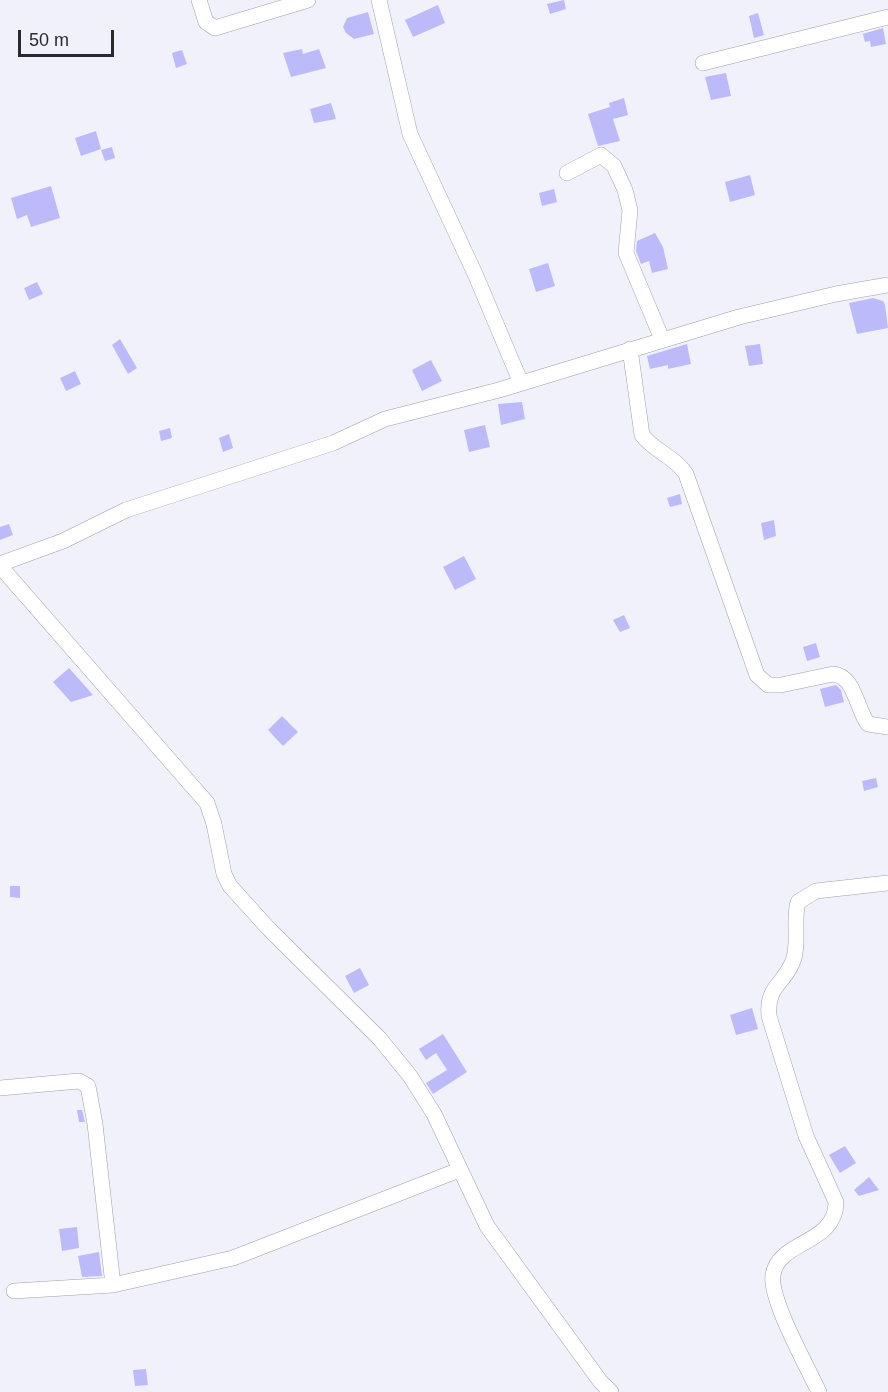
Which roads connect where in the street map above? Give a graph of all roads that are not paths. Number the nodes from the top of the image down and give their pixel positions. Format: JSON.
{"nodes":[{"id":1,"x":199,"y":0,"type":"edge"},
{"id":2,"x":308,"y":0,"type":"edge"},
{"id":3,"x":379,"y":0,"type":"edge"},
{"id":4,"x":888,"y":17,"type":"edge"},
{"id":5,"x":703,"y":63,"type":"dead end"},
{"id":6,"x":567,"y":173,"type":"dead end"},
{"id":7,"x":888,"y":286,"type":"edge"},
{"id":8,"x":662,"y":339,"type":"junction"},
{"id":9,"x":630,"y":349,"type":"junction"},
{"id":10,"x":521,"y":383,"type":"junction"},
{"id":11,"x":0,"y":565,"type":"edge"},
{"id":12,"x":888,"y":727,"type":"edge"},
{"id":13,"x":888,"y":883,"type":"edge"},
{"id":14,"x":0,"y":1088,"type":"edge"},
{"id":15,"x":459,"y":1170,"type":"junction"},
{"id":16,"x":112,"y":1285,"type":"junction"},
{"id":17,"x":14,"y":1291,"type":"dead end"},
{"id":18,"x":611,"y":1392,"type":"edge"},
{"id":19,"x":819,"y":1392,"type":"edge"}],
"edges":[{"from":1,"to":2,"type":"street"},
{"from":3,"to":10,"type":"street"},
{"from":4,"to":5,"type":"street"},
{"from":6,"to":8,"type":"street"},
{"from":7,"to":8,"type":"street"},
{"from":8,"to":9,"type":"street"},
{"from":9,"to":10,"type":"street"},
{"from":9,"to":12,"type":"street"},
{"from":10,"to":11,"type":"street"},
{"from":11,"to":15,"type":"street"},
{"from":13,"to":19,"type":"street"},
{"from":14,"to":16,"type":"street"},
{"from":15,"to":16,"type":"street"},
{"from":15,"to":18,"type":"street"},
{"from":16,"to":17,"type":"street"}]}
